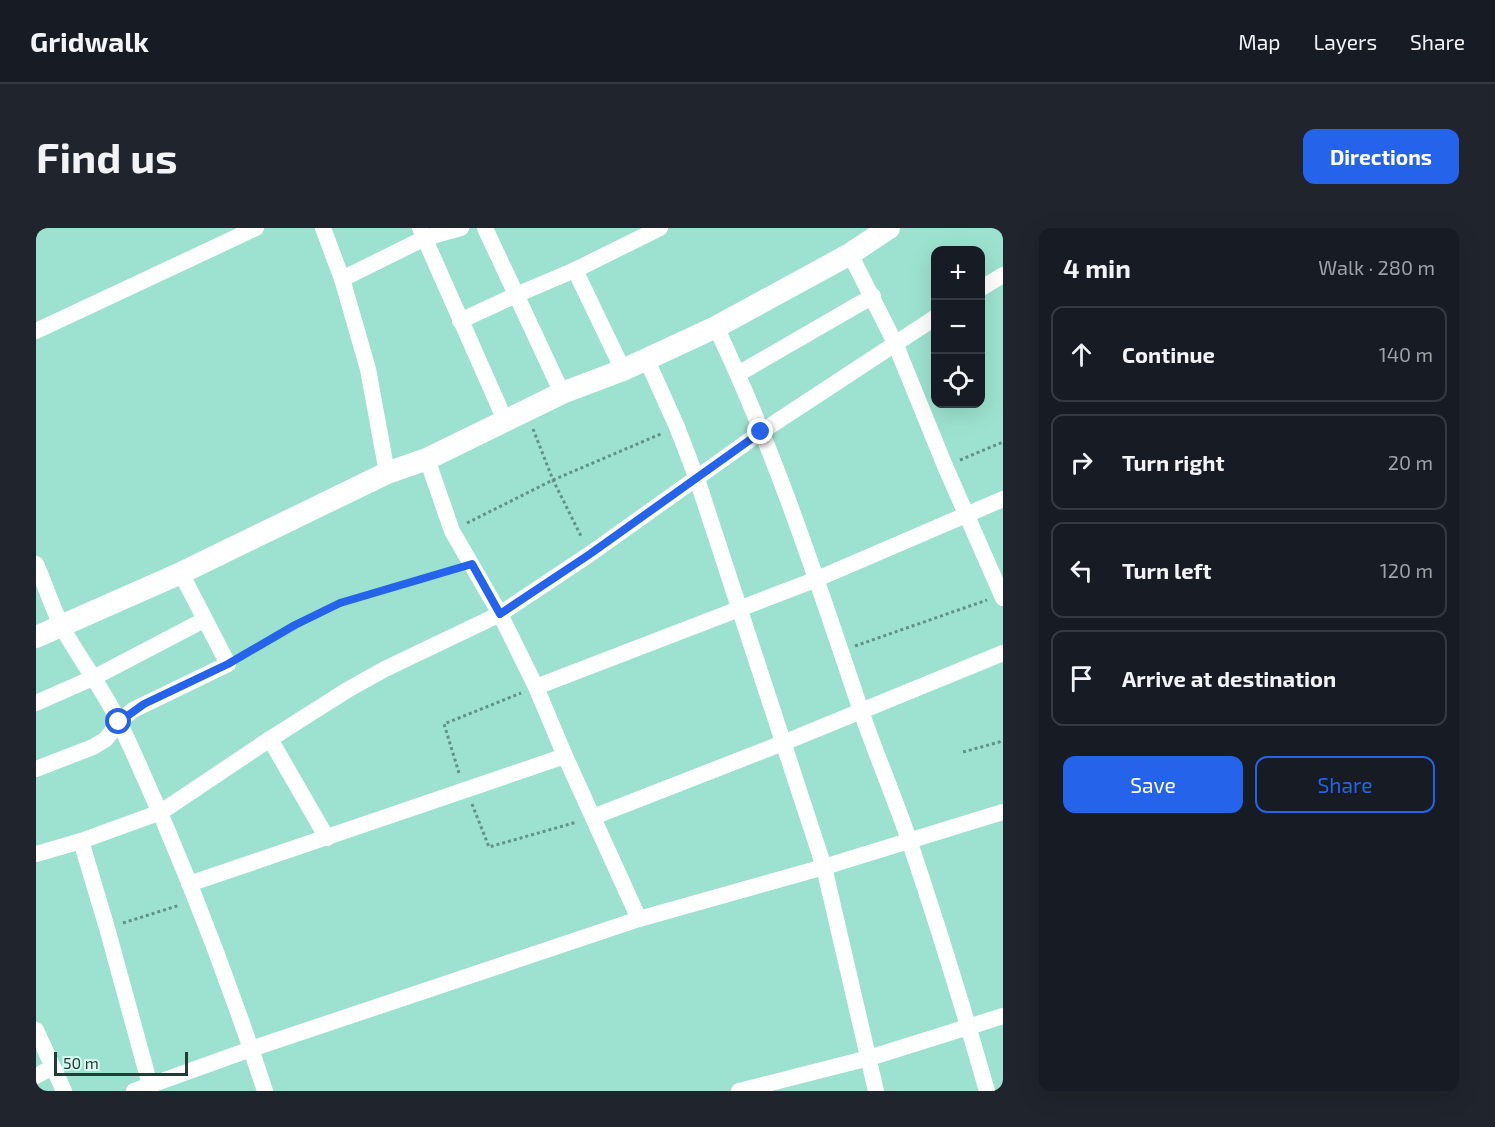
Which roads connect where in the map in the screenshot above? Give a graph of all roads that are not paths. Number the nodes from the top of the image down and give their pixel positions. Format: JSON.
{"nodes":[{"id":1,"x":256,"y":228,"type":"edge"},
{"id":2,"x":323,"y":228,"type":"edge"},
{"id":3,"x":461,"y":228,"type":"edge"},
{"id":4,"x":485,"y":228,"type":"edge"},
{"id":5,"x":660,"y":228,"type":"edge"},
{"id":6,"x":889,"y":228,"type":"edge"},
{"id":7,"x":423,"y":233,"type":"edge"},
{"id":8,"x":636,"y":233,"type":"edge"},
{"id":9,"x":850,"y":254,"type":"junction"},
{"id":10,"x":575,"y":270,"type":"junction"},
{"id":11,"x":1003,"y":275,"type":"edge"},
{"id":12,"x":342,"y":279,"type":"junction"},
{"id":13,"x":985,"y":286,"type":"edge"},
{"id":14,"x":516,"y":295,"type":"junction"},
{"id":15,"x":873,"y":296,"type":"junction"},
{"id":16,"x":931,"y":320,"type":"edge"},
{"id":17,"x":460,"y":321,"type":"junction"},
{"id":18,"x":716,"y":327,"type":"junction"},
{"id":19,"x":36,"y":331,"type":"edge"},
{"id":20,"x":895,"y":343,"type":"junction"},
{"id":21,"x":646,"y":358,"type":"junction"},
{"id":22,"x":623,"y":370,"type":"junction"},
{"id":23,"x":738,"y":374,"type":"junction"},
{"id":24,"x":562,"y":393,"type":"junction"},
{"id":25,"x":505,"y":420,"type":"junction"},
{"id":26,"x":761,"y":432,"type":"junction"},
{"id":27,"x":427,"y":459,"type":"junction"},
{"id":28,"x":387,"y":473,"type":"junction"},
{"id":29,"x":697,"y":479,"type":"junction"},
{"id":30,"x":1003,"y":499,"type":"edge"},
{"id":31,"x":967,"y":514,"type":"junction"},
{"id":32,"x":36,"y":564,"type":"edge"},
{"id":33,"x":181,"y":573,"type":"junction"},
{"id":34,"x":817,"y":579,"type":"junction"},
{"id":35,"x":1002,"y":597,"type":"edge"},
{"id":36,"x":739,"y":609,"type":"junction"},
{"id":37,"x":500,"y":614,"type":"junction"},
{"id":38,"x":204,"y":620,"type":"junction"},
{"id":39,"x":62,"y":626,"type":"junction"},
{"id":40,"x":36,"y":637,"type":"edge"},
{"id":41,"x":1003,"y":653,"type":"edge"},
{"id":42,"x":95,"y":677,"type":"junction"},
{"id":43,"x":536,"y":687,"type":"junction"},
{"id":44,"x":36,"y":703,"type":"edge"},
{"id":45,"x":861,"y":710,"type":"junction"},
{"id":46,"x":119,"y":722,"type":"junction"},
{"id":47,"x":270,"y":739,"type":"junction"},
{"id":48,"x":783,"y":743,"type":"junction"},
{"id":49,"x":565,"y":756,"type":"junction"},
{"id":50,"x":36,"y":769,"type":"edge"},
{"id":51,"x":161,"y":812,"type":"junction"},
{"id":52,"x":1003,"y":812,"type":"edge"},
{"id":53,"x":593,"y":817,"type":"junction"},
{"id":54,"x":327,"y":838,"type":"junction"},
{"id":55,"x":909,"y":839,"type":"junction"},
{"id":56,"x":81,"y":841,"type":"junction"},
{"id":57,"x":36,"y":854,"type":"edge"},
{"id":58,"x":824,"y":867,"type":"junction"},
{"id":59,"x":189,"y":884,"type":"junction"},
{"id":60,"x":639,"y":919,"type":"junction"},
{"id":61,"x":1003,"y":1016,"type":"edge"},
{"id":62,"x":969,"y":1026,"type":"junction"},
{"id":63,"x":36,"y":1030,"type":"edge"},
{"id":64,"x":251,"y":1049,"type":"junction"},
{"id":65,"x":869,"y":1058,"type":"junction"},
{"id":66,"x":53,"y":1067,"type":"junction"},
{"id":67,"x":36,"y":1076,"type":"edge"},
{"id":68,"x":142,"y":1088,"type":"edge"},
{"id":69,"x":64,"y":1091,"type":"edge"},
{"id":70,"x":265,"y":1091,"type":"edge"},
{"id":71,"x":739,"y":1091,"type":"edge"},
{"id":72,"x":876,"y":1091,"type":"edge"},
{"id":73,"x":987,"y":1091,"type":"edge"}],
"edges":[{"from":1,"to":19,"type":"street"},
{"from":2,"to":12,"type":"street"},
{"from":3,"to":7,"type":"street"},
{"from":4,"to":14,"type":"street"},
{"from":5,"to":8,"type":"street"},
{"from":6,"to":9,"type":"street"},
{"from":7,"to":12,"type":"street"},
{"from":7,"to":17,"type":"street"},
{"from":8,"to":10,"type":"street"},
{"from":9,"to":15,"type":"street"},
{"from":9,"to":18,"type":"street"},
{"from":10,"to":14,"type":"street"},
{"from":10,"to":22,"type":"street"},
{"from":11,"to":13,"type":"street"},
{"from":12,"to":28,"type":"street"},
{"from":14,"to":17,"type":"street"},
{"from":14,"to":24,"type":"street"},
{"from":15,"to":20,"type":"street"},
{"from":15,"to":23,"type":"street"},
{"from":16,"to":20,"type":"street"},
{"from":17,"to":25,"type":"street"},
{"from":18,"to":21,"type":"street"},
{"from":18,"to":23,"type":"street"},
{"from":20,"to":26,"type":"street"},
{"from":20,"to":31,"type":"street"},
{"from":21,"to":22,"type":"street"},
{"from":21,"to":29,"type":"street"},
{"from":22,"to":24,"type":"street"},
{"from":23,"to":26,"type":"street"},
{"from":24,"to":25,"type":"street"},
{"from":25,"to":27,"type":"street"},
{"from":26,"to":29,"type":"street"},
{"from":26,"to":34,"type":"street"},
{"from":27,"to":28,"type":"street"},
{"from":27,"to":37,"type":"street"},
{"from":28,"to":33,"type":"street"},
{"from":29,"to":36,"type":"street"},
{"from":29,"to":37,"type":"street"},
{"from":30,"to":31,"type":"street"},
{"from":31,"to":34,"type":"street"},
{"from":31,"to":35,"type":"street"},
{"from":32,"to":39,"type":"street"},
{"from":33,"to":38,"type":"street"},
{"from":33,"to":39,"type":"street"},
{"from":34,"to":36,"type":"street"},
{"from":34,"to":45,"type":"street"},
{"from":36,"to":43,"type":"street"},
{"from":36,"to":48,"type":"street"},
{"from":37,"to":43,"type":"street"},
{"from":37,"to":47,"type":"street"},
{"from":38,"to":42,"type":"street"},
{"from":38,"to":46,"type":"street"},
{"from":39,"to":40,"type":"street"},
{"from":39,"to":42,"type":"street"},
{"from":41,"to":45,"type":"street"},
{"from":42,"to":44,"type":"street"},
{"from":42,"to":46,"type":"street"},
{"from":43,"to":49,"type":"street"},
{"from":45,"to":48,"type":"street"},
{"from":45,"to":55,"type":"street"},
{"from":46,"to":50,"type":"street"},
{"from":46,"to":51,"type":"street"},
{"from":47,"to":51,"type":"street"},
{"from":47,"to":54,"type":"street"},
{"from":48,"to":53,"type":"street"},
{"from":48,"to":58,"type":"street"},
{"from":49,"to":53,"type":"street"},
{"from":49,"to":54,"type":"street"},
{"from":51,"to":56,"type":"street"},
{"from":51,"to":59,"type":"street"},
{"from":52,"to":55,"type":"street"},
{"from":53,"to":60,"type":"street"},
{"from":54,"to":59,"type":"street"},
{"from":55,"to":58,"type":"street"},
{"from":55,"to":62,"type":"street"},
{"from":56,"to":57,"type":"street"},
{"from":56,"to":68,"type":"street"},
{"from":58,"to":60,"type":"street"},
{"from":58,"to":65,"type":"street"},
{"from":59,"to":64,"type":"street"},
{"from":60,"to":64,"type":"street"},
{"from":61,"to":62,"type":"street"},
{"from":62,"to":65,"type":"street"},
{"from":62,"to":73,"type":"street"},
{"from":63,"to":66,"type":"street"},
{"from":64,"to":68,"type":"street"},
{"from":64,"to":70,"type":"street"},
{"from":65,"to":71,"type":"street"},
{"from":65,"to":72,"type":"street"},
{"from":66,"to":67,"type":"street"},
{"from":66,"to":69,"type":"street"}]}
